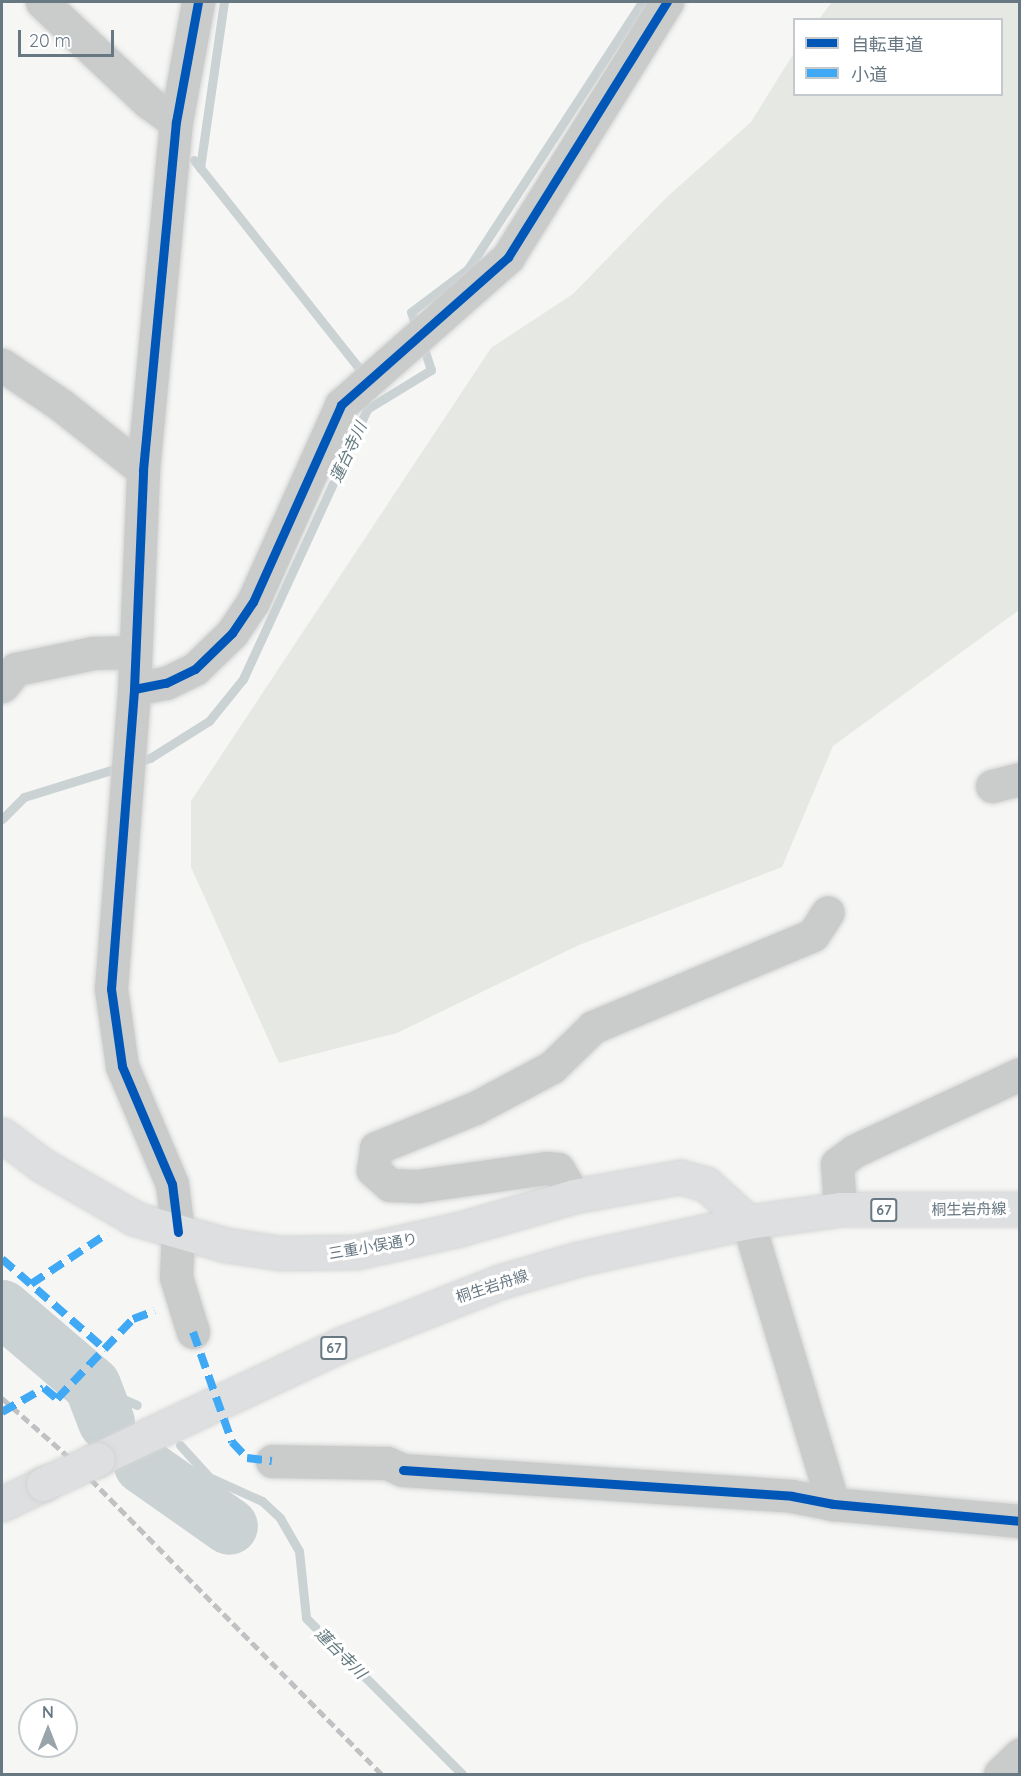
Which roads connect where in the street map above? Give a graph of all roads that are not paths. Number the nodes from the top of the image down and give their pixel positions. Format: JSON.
{"nodes":[{"id":1,"x":42,"y":2,"type":"edge"},
{"id":2,"x":198,"y":2,"type":"edge"},
{"id":3,"x":667,"y":2,"type":"edge"},
{"id":4,"x":176,"y":122,"type":"junction"},
{"id":5,"x":2,"y":365,"type":"edge"},
{"id":6,"x":143,"y":470,"type":"junction"},
{"id":7,"x":135,"y":652,"type":"junction"},
{"id":8,"x":2,"y":686,"type":"edge"},
{"id":9,"x":134,"y":689,"type":"junction"},
{"id":10,"x":828,"y":912,"type":"dead end"},
{"id":11,"x":1020,"y":1074,"type":"edge"},
{"id":12,"x":2,"y":1135,"type":"edge"},
{"id":13,"x":574,"y":1196,"type":"junction"},
{"id":14,"x":840,"y":1209,"type":"junction"},
{"id":15,"x":1020,"y":1209,"type":"edge"},
{"id":16,"x":748,"y":1222,"type":"junction"},
{"id":17,"x":178,"y":1232,"type":"junction"},
{"id":18,"x":193,"y":1332,"type":"dead end"},
{"id":19,"x":272,"y":1461,"type":"dead end"},
{"id":20,"x":2,"y":1504,"type":"edge"},
{"id":21,"x":833,"y":1504,"type":"junction"},
{"id":22,"x":1020,"y":1521,"type":"edge"},
{"id":23,"x":1020,"y":1755,"type":"edge"},
{"id":24,"x":1000,"y":1774,"type":"edge"}],
"edges":[{"from":1,"to":4,"type":"street"},
{"from":2,"to":4,"type":"street"},
{"from":3,"to":9,"type":"street"},
{"from":4,"to":6,"type":"street"},
{"from":5,"to":6,"type":"street"},
{"from":6,"to":7,"type":"street"},
{"from":7,"to":8,"type":"street"},
{"from":7,"to":9,"type":"street"},
{"from":9,"to":17,"type":"street"},
{"from":10,"to":13,"type":"street"},
{"from":11,"to":14,"type":"street"},
{"from":12,"to":17,"type":"main road","name":"三重小俣通り"},
{"from":13,"to":16,"type":"main road","name":"三重小俣通り"},
{"from":13,"to":17,"type":"main road","name":"三重小俣通り"},
{"from":14,"to":15,"type":"main road","name":"桐生岩舟線","number":"67"},
{"from":14,"to":16,"type":"main road","name":"桐生岩舟線","number":"67"},
{"from":16,"to":20,"type":"main road","name":"桐生岩舟線","number":"67","bridge":true},
{"from":16,"to":21,"type":"street"},
{"from":17,"to":18,"type":"street"},
{"from":19,"to":21,"type":"street"},
{"from":21,"to":22,"type":"street"},
{"from":23,"to":24,"type":"street"}]}
